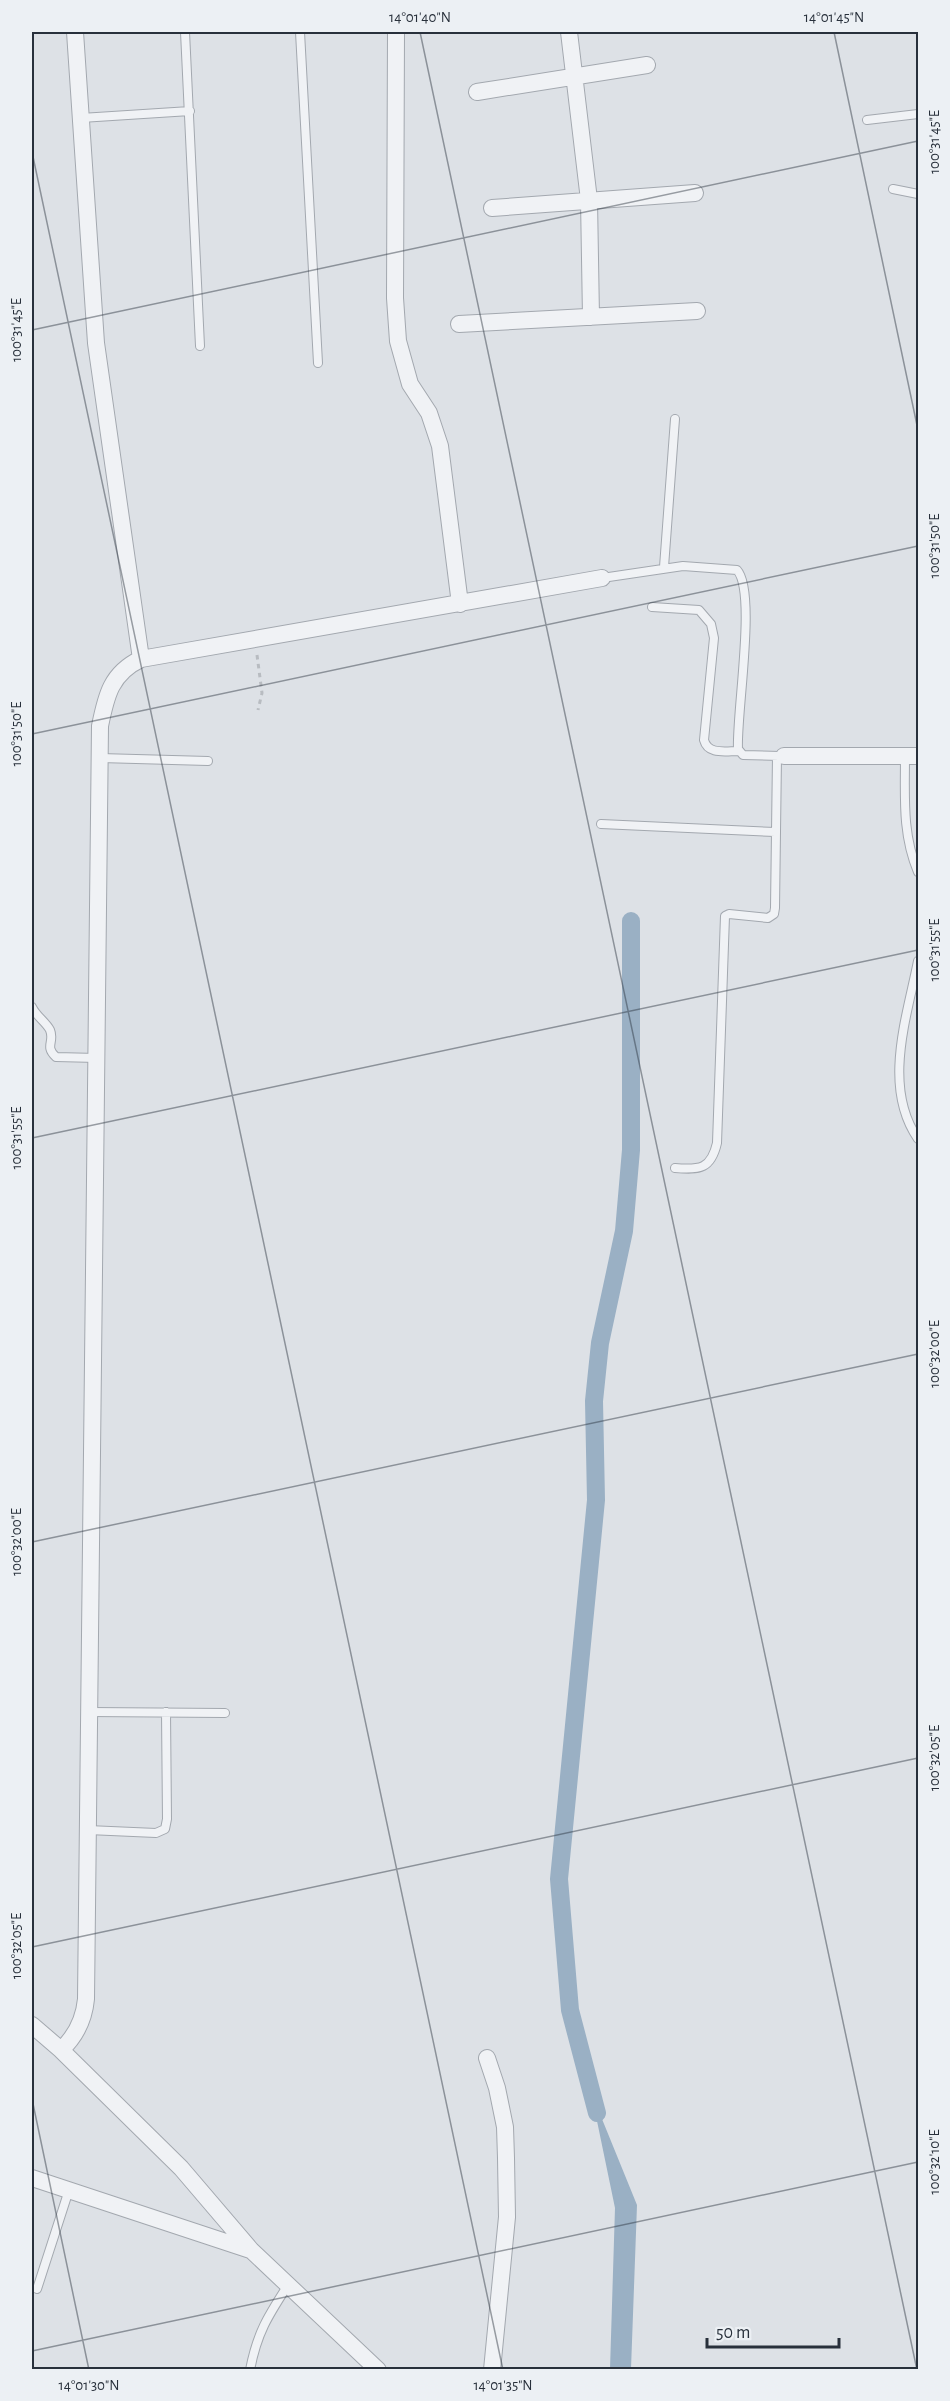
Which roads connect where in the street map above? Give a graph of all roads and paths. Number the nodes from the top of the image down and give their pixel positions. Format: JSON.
{"nodes":[{"id":1,"x":75,"y":32,"type":"edge"},
{"id":2,"x":185,"y":32,"type":"edge"},
{"id":3,"x":300,"y":32,"type":"edge"},
{"id":4,"x":396,"y":32,"type":"edge"},
{"id":5,"x":569,"y":32,"type":"edge"},
{"id":6,"x":647,"y":65,"type":"dead end"},
{"id":7,"x":574,"y":77,"type":"junction"},
{"id":8,"x":477,"y":92,"type":"dead end"},
{"id":9,"x":190,"y":111,"type":"junction"},
{"id":10,"x":918,"y":114,"type":"edge"},
{"id":11,"x":81,"y":118,"type":"junction"},
{"id":12,"x":867,"y":120,"type":"dead end"},
{"id":13,"x":893,"y":189,"type":"dead end"},
{"id":14,"x":695,"y":192,"type":"dead end"},
{"id":15,"x":918,"y":194,"type":"edge"},
{"id":16,"x":589,"y":200,"type":"junction"},
{"id":17,"x":492,"y":207,"type":"dead end"},
{"id":18,"x":698,"y":311,"type":"dead end"},
{"id":19,"x":591,"y":317,"type":"junction"},
{"id":20,"x":459,"y":324,"type":"dead end"},
{"id":21,"x":200,"y":346,"type":"dead end"},
{"id":22,"x":318,"y":363,"type":"dead end"},
{"id":23,"x":675,"y":418,"type":"dead end"},
{"id":24,"x":664,"y":567,"type":"junction"},
{"id":25,"x":602,"y":578,"type":"joint"},
{"id":26,"x":460,"y":604,"type":"junction"},
{"id":27,"x":652,"y":607,"type":"dead end"},
{"id":28,"x":255,"y":639,"type":"junction"},
{"id":29,"x":141,"y":659,"type":"junction"},
{"id":30,"x":258,"y":710,"type":"dead end"},
{"id":31,"x":739,"y":751,"type":"junction"},
{"id":32,"x":780,"y":756,"type":"junction"},
{"id":33,"x":912,"y":756,"type":"edge"},
{"id":34,"x":100,"y":758,"type":"junction"},
{"id":35,"x":208,"y":761,"type":"dead end"},
{"id":36,"x":601,"y":824,"type":"dead end"},
{"id":37,"x":775,"y":832,"type":"junction"},
{"id":38,"x":918,"y":872,"type":"edge"},
{"id":39,"x":918,"y":961,"type":"edge"},
{"id":40,"x":32,"y":1007,"type":"edge"},
{"id":41,"x":97,"y":1058,"type":"junction"},
{"id":42,"x":918,"y":1139,"type":"edge"},
{"id":43,"x":675,"y":1168,"type":"dead end"},
{"id":44,"x":89,"y":1712,"type":"junction"},
{"id":45,"x":166,"y":1712,"type":"junction"},
{"id":46,"x":225,"y":1713,"type":"dead end"},
{"id":47,"x":88,"y":1830,"type":"junction"},
{"id":48,"x":32,"y":2025,"type":"edge"},
{"id":49,"x":61,"y":2050,"type":"junction"},
{"id":50,"x":486,"y":2058,"type":"dead end"},
{"id":51,"x":32,"y":2178,"type":"edge"},
{"id":52,"x":69,"y":2190,"type":"junction"},
{"id":53,"x":251,"y":2250,"type":"junction"},
{"id":54,"x":288,"y":2285,"type":"junction"},
{"id":55,"x":37,"y":2289,"type":"dead end"},
{"id":56,"x":250,"y":2370,"type":"edge"},
{"id":57,"x":378,"y":2370,"type":"edge"},
{"id":58,"x":492,"y":2370,"type":"edge"}],
"edges":[{"from":1,"to":11,"type":"street"},
{"from":2,"to":9,"type":"lane"},
{"from":3,"to":22,"type":"lane"},
{"from":4,"to":26,"type":"street"},
{"from":5,"to":7,"type":"street"},
{"from":6,"to":7,"type":"street"},
{"from":7,"to":8,"type":"street"},
{"from":7,"to":16,"type":"street"},
{"from":9,"to":11,"type":"lane"},
{"from":9,"to":21,"type":"lane"},
{"from":10,"to":12,"type":"lane"},
{"from":11,"to":29,"type":"street"},
{"from":13,"to":15,"type":"lane"},
{"from":14,"to":16,"type":"street"},
{"from":16,"to":17,"type":"street"},
{"from":16,"to":19,"type":"street"},
{"from":18,"to":19,"type":"street"},
{"from":19,"to":20,"type":"street"},
{"from":23,"to":24,"type":"lane"},
{"from":24,"to":25,"type":"lane"},
{"from":24,"to":31,"type":"lane"},
{"from":25,"to":26,"type":"street"},
{"from":26,"to":28,"type":"street"},
{"from":27,"to":31,"type":"lane"},
{"from":28,"to":29,"type":"street"},
{"from":28,"to":30,"type":"path"},
{"from":29,"to":34,"type":"street"},
{"from":31,"to":32,"type":"lane"},
{"from":32,"to":33,"type":"street"},
{"from":32,"to":37,"type":"lane"},
{"from":33,"to":38,"type":"lane"},
{"from":34,"to":35,"type":"lane"},
{"from":34,"to":41,"type":"street"},
{"from":36,"to":37,"type":"lane"},
{"from":37,"to":43,"type":"lane"},
{"from":39,"to":42,"type":"lane"},
{"from":40,"to":41,"type":"lane"},
{"from":41,"to":44,"type":"street"},
{"from":44,"to":45,"type":"lane"},
{"from":44,"to":47,"type":"street"},
{"from":45,"to":46,"type":"lane"},
{"from":45,"to":47,"type":"lane"},
{"from":47,"to":49,"type":"street"},
{"from":48,"to":49,"type":"street"},
{"from":49,"to":53,"type":"street"},
{"from":50,"to":58,"type":"street"},
{"from":51,"to":52,"type":"street"},
{"from":52,"to":53,"type":"street"},
{"from":52,"to":55,"type":"lane"},
{"from":53,"to":54,"type":"street"},
{"from":54,"to":56,"type":"lane"},
{"from":54,"to":57,"type":"street"}]}
